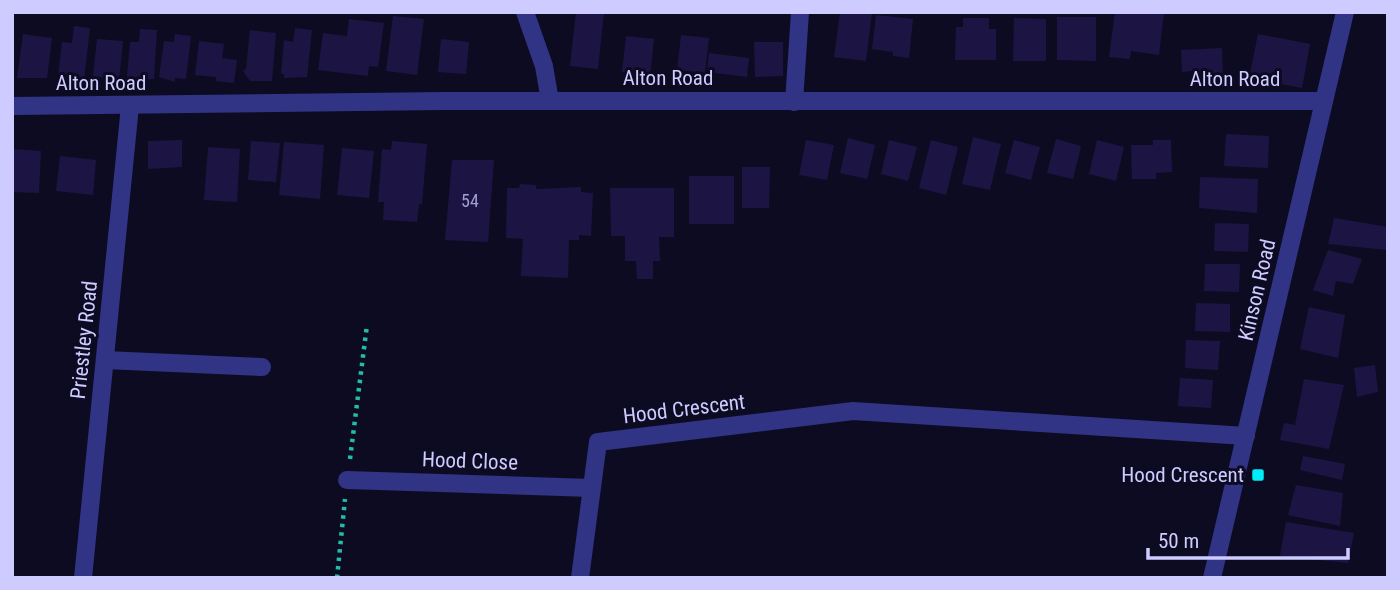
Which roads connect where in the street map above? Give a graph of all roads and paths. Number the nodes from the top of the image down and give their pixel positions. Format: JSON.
{"nodes":[{"id":1,"x":525,"y":12,"type":"edge"},
{"id":2,"x":800,"y":12,"type":"edge"},
{"id":3,"x":1345,"y":12,"type":"edge"},
{"id":4,"x":550,"y":101,"type":"junction"},
{"id":5,"x":1324,"y":101,"type":"junction"},
{"id":6,"x":794,"y":102,"type":"junction"},
{"id":7,"x":12,"y":106,"type":"edge"},
{"id":8,"x":130,"y":106,"type":"junction"},
{"id":9,"x":367,"y":325,"type":"dead end"},
{"id":10,"x":105,"y":360,"type":"junction"},
{"id":11,"x":262,"y":367,"type":"dead end"},
{"id":12,"x":1246,"y":436,"type":"junction"},
{"id":13,"x":347,"y":480,"type":"junction"},
{"id":14,"x":591,"y":488,"type":"junction"},
{"id":15,"x":83,"y":578,"type":"edge"},
{"id":16,"x":337,"y":578,"type":"edge"},
{"id":17,"x":580,"y":578,"type":"edge"},
{"id":18,"x":1212,"y":578,"type":"edge"}],
"edges":[{"from":1,"to":4,"type":"street"},
{"from":2,"to":6,"type":"street"},
{"from":3,"to":5,"type":"street","name":"Kinson Road"},
{"from":4,"to":6,"type":"street","name":"Alton Road"},
{"from":4,"to":8,"type":"street","name":"Alton Road"},
{"from":5,"to":6,"type":"street","name":"Alton Road"},
{"from":5,"to":12,"type":"street","name":"Kinson Road"},
{"from":7,"to":8,"type":"street","name":"Alton Road"},
{"from":8,"to":10,"type":"street","name":"Priestley Road"},
{"from":9,"to":13,"type":"path"},
{"from":10,"to":11,"type":"street"},
{"from":10,"to":15,"type":"street","name":"Priestley Road"},
{"from":12,"to":14,"type":"street","name":"Hood Crescent"},
{"from":12,"to":18,"type":"street","name":"Kinson Road"},
{"from":13,"to":14,"type":"street","name":"Hood Close"},
{"from":13,"to":16,"type":"path"},
{"from":14,"to":17,"type":"street","name":"Hood Crescent"}]}
